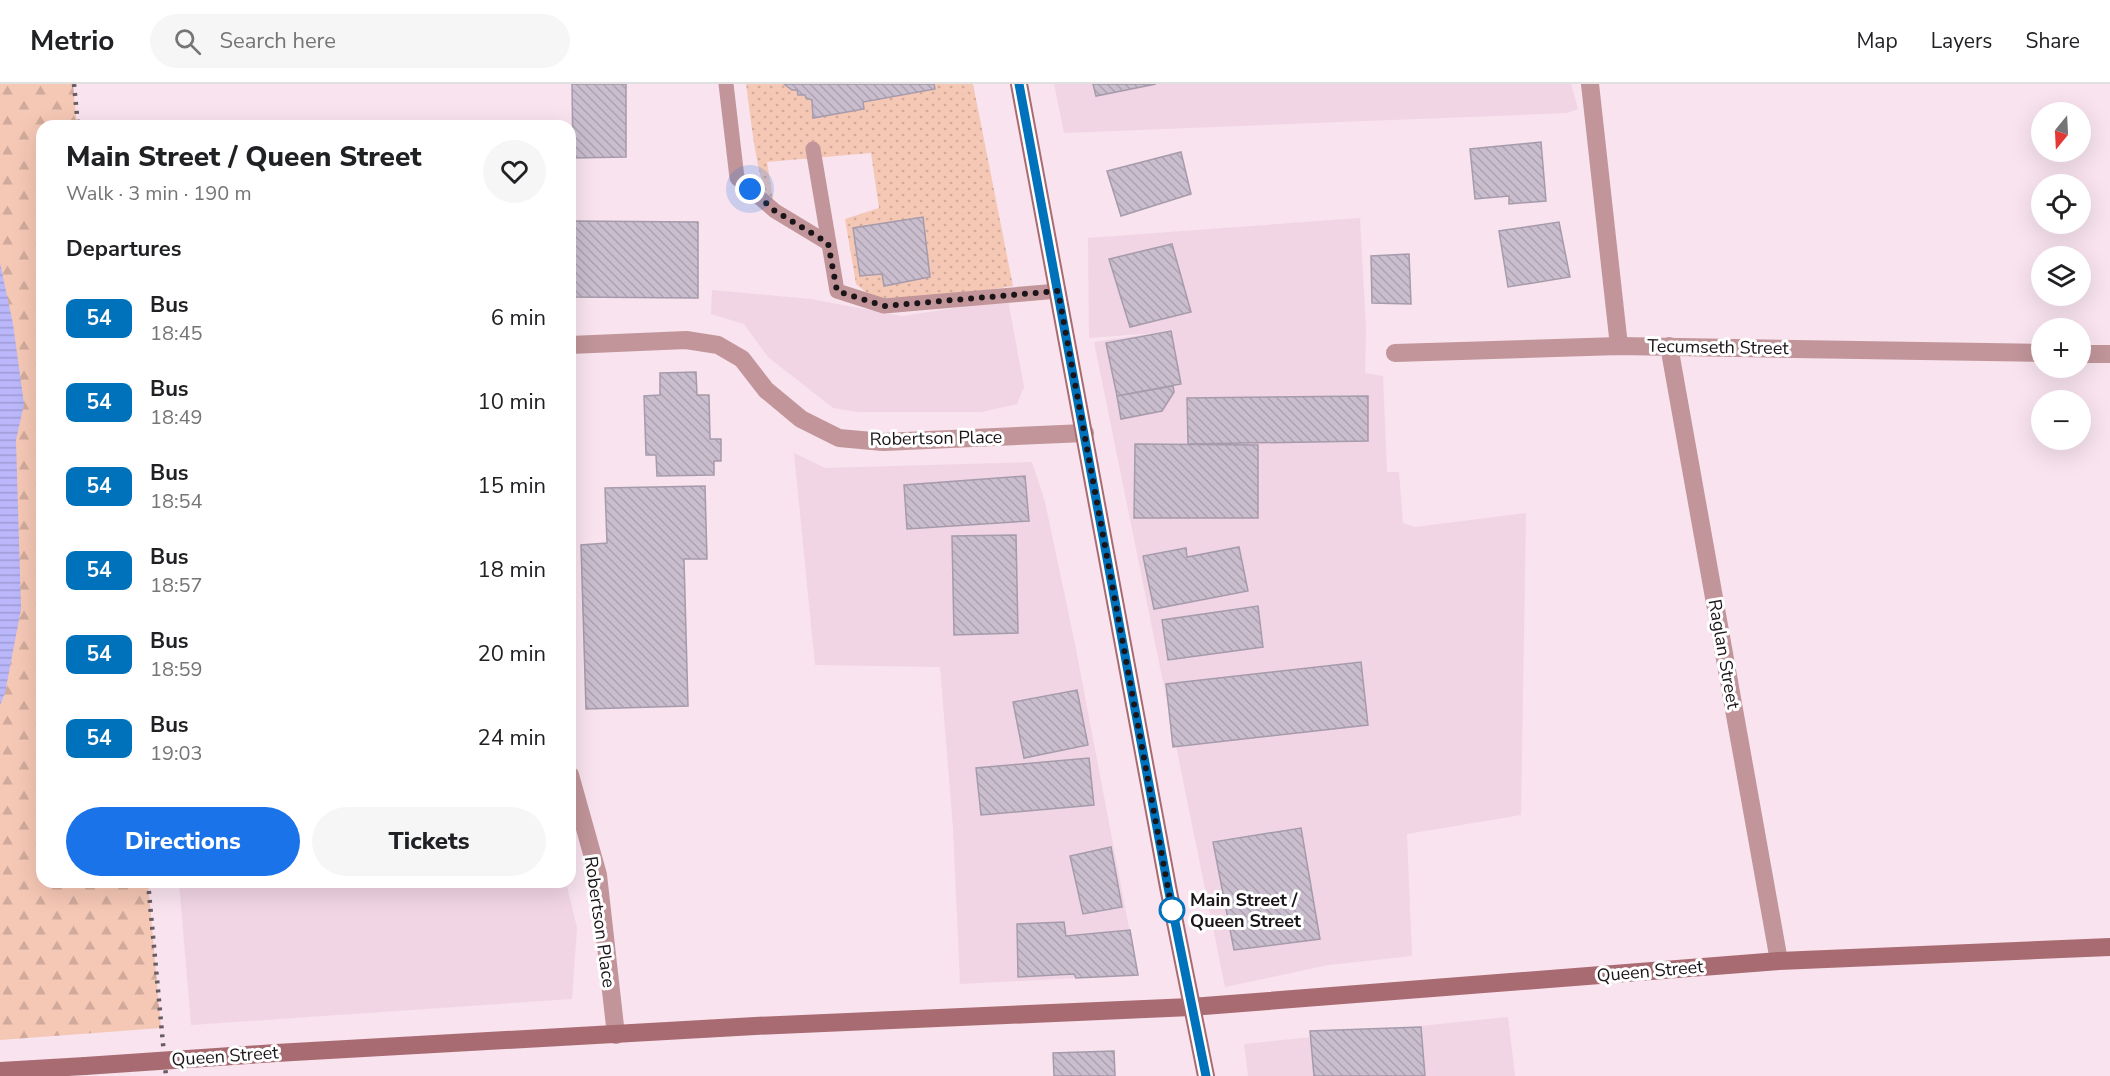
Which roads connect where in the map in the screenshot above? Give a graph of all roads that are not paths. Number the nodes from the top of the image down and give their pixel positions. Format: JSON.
{"nodes":[{"id":1,"x":726,"y":84,"type":"edge"},
{"id":2,"x":1019,"y":84,"type":"edge"},
{"id":3,"x":1590,"y":84,"type":"edge"},
{"id":4,"x":813,"y":149,"type":"dead end"},
{"id":5,"x":828,"y":243,"type":"junction"},
{"id":6,"x":1058,"y":291,"type":"junction"},
{"id":7,"x":576,"y":345,"type":"edge"},
{"id":8,"x":1619,"y":346,"type":"junction"},
{"id":9,"x":1670,"y":346,"type":"junction"},
{"id":10,"x":1395,"y":353,"type":"dead end"},
{"id":11,"x":2031,"y":353,"type":"edge"},
{"id":12,"x":2091,"y":354,"type":"edge"},
{"id":13,"x":2110,"y":354,"type":"edge"},
{"id":14,"x":1085,"y":433,"type":"junction"},
{"id":15,"x":576,"y":797,"type":"edge"},
{"id":16,"x":2110,"y":947,"type":"edge"},
{"id":17,"x":1779,"y":961,"type":"junction"},
{"id":18,"x":1191,"y":1007,"type":"junction"},
{"id":19,"x":616,"y":1035,"type":"junction"},
{"id":20,"x":0,"y":1071,"type":"edge"},
{"id":21,"x":1206,"y":1076,"type":"edge"}],
"edges":[{"from":1,"to":5,"type":"lane"},
{"from":2,"to":6,"type":"main road"},
{"from":3,"to":8,"type":"street"},
{"from":4,"to":5,"type":"lane"},
{"from":5,"to":6,"type":"lane"},
{"from":6,"to":14,"type":"main road"},
{"from":7,"to":14,"type":"street","name":"Robertson Place"},
{"from":8,"to":9,"type":"street","name":"Tecumseth Street"},
{"from":8,"to":10,"type":"street","name":"Tecumseth Street"},
{"from":9,"to":11,"type":"street","name":"Tecumseth Street"},
{"from":9,"to":17,"type":"street","name":"Raglan Street"},
{"from":12,"to":13,"type":"street"},
{"from":14,"to":18,"type":"main road"},
{"from":15,"to":19,"type":"street","name":"Robertson Place"},
{"from":16,"to":17,"type":"main road","name":"Queen Street"},
{"from":17,"to":18,"type":"main road","name":"Queen Street"},
{"from":18,"to":19,"type":"main road","name":"Queen Street"},
{"from":18,"to":21,"type":"main road"},
{"from":19,"to":20,"type":"main road","name":"Queen Street","bridge":true}]}
